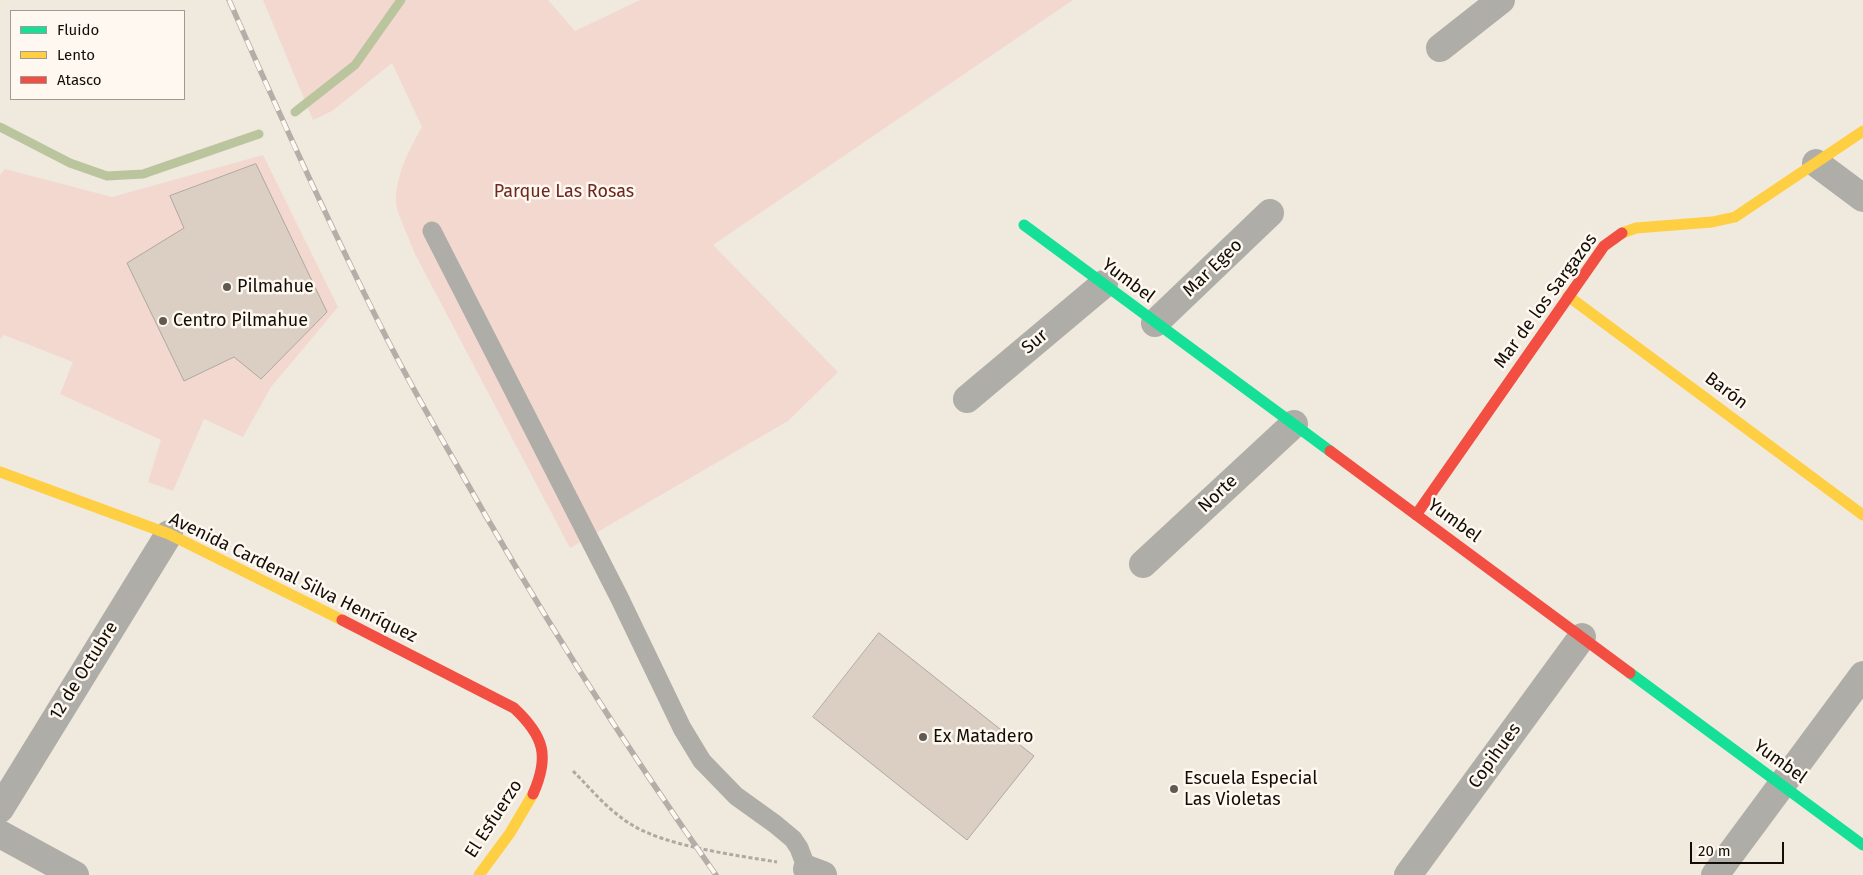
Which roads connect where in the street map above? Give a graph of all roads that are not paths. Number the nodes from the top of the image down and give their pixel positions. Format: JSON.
{"nodes":[{"id":1,"x":1501,"y":0,"type":"edge"},
{"id":2,"x":1440,"y":48,"type":"dead end"},
{"id":3,"x":1863,"y":131,"type":"edge"},
{"id":4,"x":1816,"y":163,"type":"junction"},
{"id":5,"x":1863,"y":198,"type":"edge"},
{"id":6,"x":1270,"y":213,"type":"dead end"},
{"id":7,"x":1024,"y":225,"type":"dead end"},
{"id":8,"x":432,"y":231,"type":"dead end"},
{"id":9,"x":1104,"y":284,"type":"junction"},
{"id":10,"x":1568,"y":296,"type":"junction"},
{"id":11,"x":1155,"y":322,"type":"junction"},
{"id":12,"x":967,"y":399,"type":"dead end"},
{"id":13,"x":1294,"y":424,"type":"junction"},
{"id":14,"x":0,"y":472,"type":"edge"},
{"id":15,"x":1416,"y":515,"type":"junction"},
{"id":16,"x":1863,"y":515,"type":"edge"},
{"id":17,"x":169,"y":534,"type":"junction"},
{"id":18,"x":1143,"y":564,"type":"dead end"},
{"id":19,"x":1582,"y":637,"type":"junction"},
{"id":20,"x":1863,"y":675,"type":"edge"},
{"id":21,"x":543,"y":752,"type":"joint"},
{"id":22,"x":1781,"y":785,"type":"junction"},
{"id":23,"x":0,"y":809,"type":"edge"},
{"id":24,"x":0,"y":834,"type":"edge"},
{"id":25,"x":1863,"y":845,"type":"edge"},
{"id":26,"x":815,"y":872,"type":"edge"},
{"id":27,"x":75,"y":875,"type":"edge"},
{"id":28,"x":479,"y":875,"type":"edge"},
{"id":29,"x":1408,"y":875,"type":"edge"},
{"id":30,"x":1715,"y":875,"type":"edge"}],
"edges":[{"from":1,"to":2,"type":"street"},
{"from":3,"to":4,"type":"street","name":"Mar de los Sargazos"},
{"from":4,"to":5,"type":"street"},
{"from":4,"to":10,"type":"street","name":"Mar de los Sargazos"},
{"from":6,"to":11,"type":"street","name":"Mar Egeo"},
{"from":7,"to":9,"type":"street","name":"Yumbel"},
{"from":8,"to":26,"type":"lane"},
{"from":9,"to":11,"type":"street","name":"Yumbel"},
{"from":9,"to":12,"type":"street","name":"Sur"},
{"from":10,"to":15,"type":"street","name":"Mar de los Sargazos"},
{"from":10,"to":16,"type":"street","name":"Barón"},
{"from":11,"to":13,"type":"street","name":"Yumbel"},
{"from":13,"to":15,"type":"street","name":"Yumbel"},
{"from":13,"to":18,"type":"street","name":"Norte"},
{"from":14,"to":17,"type":"street","name":"Avenida Cardenal Silva Henríquez"},
{"from":15,"to":19,"type":"street","name":"Yumbel"},
{"from":17,"to":21,"type":"street","name":"Avenida Cardenal Silva Henríquez"},
{"from":17,"to":23,"type":"street","name":"12 de Octubre"},
{"from":19,"to":22,"type":"street","name":"Yumbel"},
{"from":19,"to":29,"type":"street","name":"Copihues"},
{"from":20,"to":22,"type":"street"},
{"from":21,"to":28,"type":"street","name":"El Esfuerzo"},
{"from":22,"to":25,"type":"street","name":"Yumbel"},
{"from":22,"to":30,"type":"street"},
{"from":24,"to":27,"type":"street"}]}
